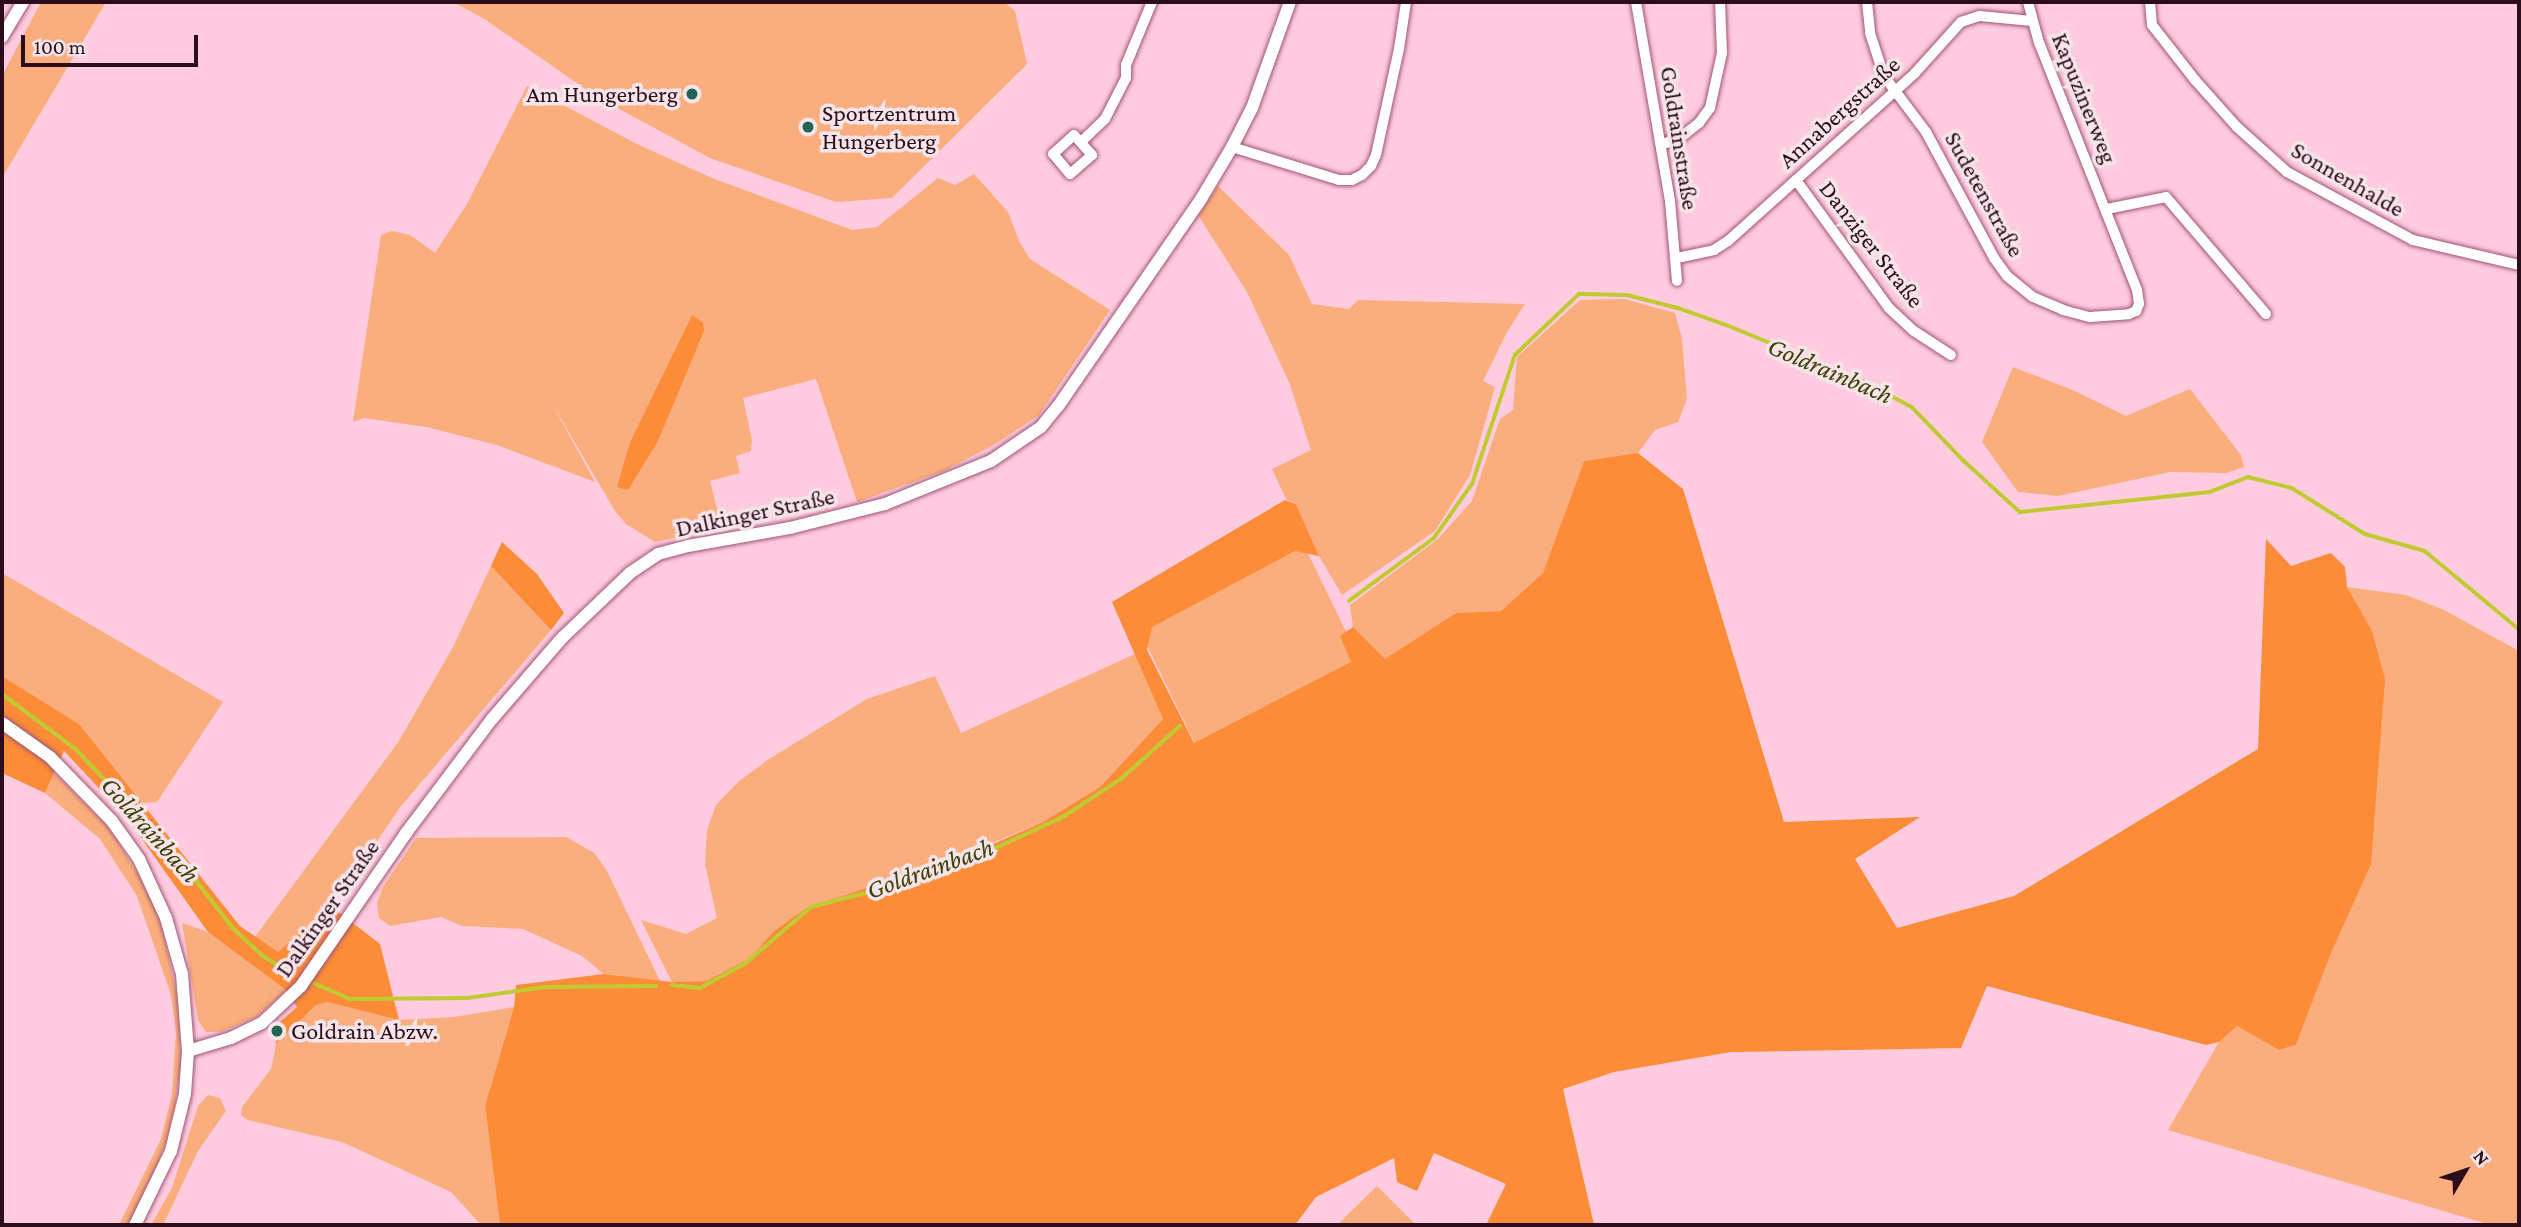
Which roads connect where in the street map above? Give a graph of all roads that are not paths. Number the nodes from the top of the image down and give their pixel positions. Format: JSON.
{"nodes":[{"id":1,"x":23,"y":2,"type":"edge"},
{"id":2,"x":1152,"y":2,"type":"edge"},
{"id":3,"x":1290,"y":2,"type":"edge"},
{"id":4,"x":1406,"y":2,"type":"edge"},
{"id":5,"x":1636,"y":2,"type":"edge"},
{"id":6,"x":1720,"y":2,"type":"edge"},
{"id":7,"x":1867,"y":2,"type":"edge"},
{"id":8,"x":2028,"y":2,"type":"edge"},
{"id":9,"x":2150,"y":2,"type":"edge"},
{"id":10,"x":2032,"y":21,"type":"junction"},
{"id":11,"x":2,"y":37,"type":"edge"},
{"id":12,"x":1895,"y":92,"type":"junction"},
{"id":13,"x":1081,"y":142,"type":"dead end"},
{"id":14,"x":1661,"y":145,"type":"junction"},
{"id":15,"x":1232,"y":147,"type":"junction"},
{"id":16,"x":1796,"y":180,"type":"junction"},
{"id":17,"x":2107,"y":209,"type":"junction"},
{"id":18,"x":1677,"y":258,"type":"junction"},
{"id":19,"x":2519,"y":265,"type":"edge"},
{"id":20,"x":1677,"y":281,"type":"dead end"},
{"id":21,"x":2138,"y":304,"type":"joint"},
{"id":22,"x":2266,"y":314,"type":"dead end"},
{"id":23,"x":1951,"y":355,"type":"dead end"},
{"id":24,"x":2,"y":723,"type":"edge"},
{"id":25,"x":188,"y":1051,"type":"junction"},
{"id":26,"x":135,"y":1225,"type":"edge"}],
"edges":[{"from":1,"to":11,"type":"street"},
{"from":2,"to":13,"type":"street"},
{"from":3,"to":15,"type":"street","name":"Dalkinger Straße"},
{"from":4,"to":15,"type":"street"},
{"from":5,"to":14,"type":"street","name":"Goldrainstraße"},
{"from":6,"to":14,"type":"street"},
{"from":7,"to":12,"type":"street","name":"Sudetenstraße"},
{"from":8,"to":10,"type":"street","name":"Kapuzinerweg"},
{"from":9,"to":19,"type":"street","name":"Sonnenhalde"},
{"from":10,"to":12,"type":"street","name":"Annabergstraße"},
{"from":10,"to":17,"type":"street","name":"Kapuzinerweg"},
{"from":12,"to":16,"type":"street","name":"Annabergstraße"},
{"from":12,"to":21,"type":"street","name":"Sudetenstraße"},
{"from":14,"to":18,"type":"street","name":"Goldrainstraße"},
{"from":15,"to":25,"type":"street","name":"Dalkinger Straße"},
{"from":16,"to":18,"type":"street","name":"Annabergstraße"},
{"from":16,"to":23,"type":"street","name":"Danziger Straße"},
{"from":17,"to":21,"type":"street","name":"Kapuzinerweg"},
{"from":17,"to":22,"type":"street"},
{"from":18,"to":20,"type":"street","name":"Goldrainstraße"},
{"from":24,"to":25,"type":"street"},
{"from":25,"to":26,"type":"street"}]}
